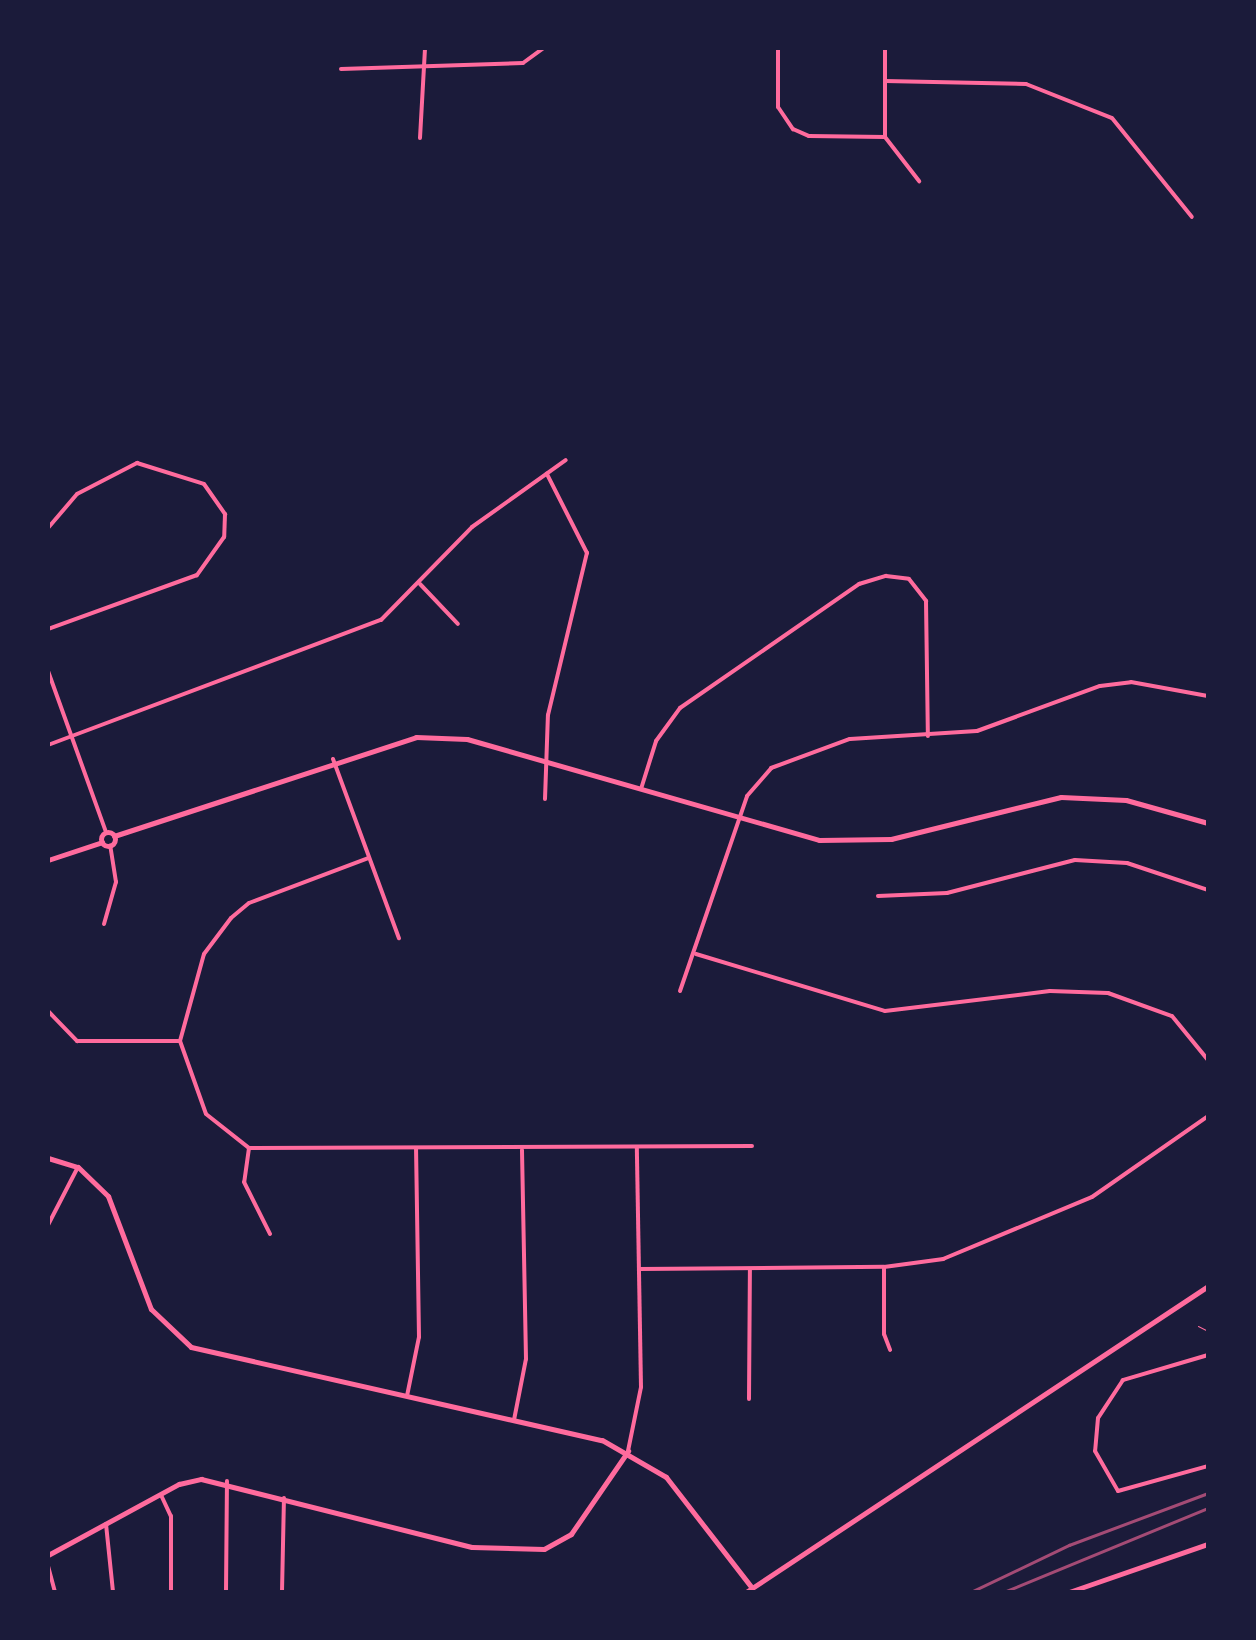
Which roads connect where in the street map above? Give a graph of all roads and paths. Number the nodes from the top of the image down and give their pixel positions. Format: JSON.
{"nodes":[{"id":1,"x":425,"y":48,"type":"edge"},
{"id":2,"x":544,"y":48,"type":"edge"},
{"id":3,"x":778,"y":48,"type":"edge"},
{"id":4,"x":885,"y":48,"type":"edge"},
{"id":5,"x":425,"y":65,"type":"junction"},
{"id":6,"x":342,"y":69,"type":"dead end"},
{"id":7,"x":885,"y":81,"type":"junction"},
{"id":8,"x":885,"y":137,"type":"junction"},
{"id":9,"x":420,"y":138,"type":"dead end"},
{"id":10,"x":918,"y":181,"type":"dead end"},
{"id":11,"x":1192,"y":217,"type":"dead end"},
{"id":12,"x":566,"y":460,"type":"dead end"},
{"id":13,"x":547,"y":474,"type":"junction"},
{"id":14,"x":48,"y":528,"type":"edge"},
{"id":15,"x":420,"y":584,"type":"junction"},
{"id":16,"x":458,"y":624,"type":"dead end"},
{"id":17,"x":48,"y":630,"type":"edge"},
{"id":18,"x":48,"y":671,"type":"edge"},
{"id":19,"x":1208,"y":696,"type":"edge"},
{"id":20,"x":71,"y":736,"type":"junction"},
{"id":21,"x":928,"y":736,"type":"junction"},
{"id":22,"x":48,"y":745,"type":"edge"},
{"id":23,"x":333,"y":759,"type":"junction"},
{"id":24,"x":546,"y":760,"type":"junction"},
{"id":25,"x":640,"y":789,"type":"junction"},
{"id":26,"x":545,"y":799,"type":"dead end"},
{"id":27,"x":739,"y":821,"type":"junction"},
{"id":28,"x":1208,"y":824,"type":"edge"},
{"id":29,"x":110,"y":834,"type":"junction"},
{"id":30,"x":102,"y":842,"type":"junction"},
{"id":31,"x":110,"y":845,"type":"junction"},
{"id":32,"x":369,"y":858,"type":"junction"},
{"id":33,"x":48,"y":860,"type":"edge"},
{"id":34,"x":1208,"y":890,"type":"edge"},
{"id":35,"x":878,"y":896,"type":"dead end"},
{"id":36,"x":104,"y":924,"type":"dead end"},
{"id":37,"x":399,"y":938,"type":"dead end"},
{"id":38,"x":696,"y":954,"type":"junction"},
{"id":39,"x":680,"y":990,"type":"dead end"},
{"id":40,"x":48,"y":1011,"type":"edge"},
{"id":41,"x":180,"y":1041,"type":"junction"},
{"id":42,"x":1208,"y":1060,"type":"edge"},
{"id":43,"x":1208,"y":1116,"type":"edge"},
{"id":44,"x":752,"y":1146,"type":"dead end"},
{"id":45,"x":637,"y":1147,"type":"junction"},
{"id":46,"x":249,"y":1148,"type":"junction"},
{"id":47,"x":416,"y":1148,"type":"junction"},
{"id":48,"x":522,"y":1149,"type":"junction"},
{"id":49,"x":48,"y":1158,"type":"edge"},
{"id":50,"x":78,"y":1167,"type":"junction"},
{"id":51,"x":48,"y":1225,"type":"edge"},
{"id":52,"x":270,"y":1234,"type":"dead end"},
{"id":53,"x":884,"y":1268,"type":"junction"},
{"id":54,"x":639,"y":1269,"type":"junction"},
{"id":55,"x":750,"y":1270,"type":"junction"},
{"id":56,"x":1208,"y":1286,"type":"edge"},
{"id":57,"x":1198,"y":1326,"type":"dead end"},
{"id":58,"x":1208,"y":1331,"type":"edge"},
{"id":59,"x":890,"y":1350,"type":"dead end"},
{"id":60,"x":1208,"y":1355,"type":"edge"},
{"id":61,"x":407,"y":1396,"type":"junction"},
{"id":62,"x":749,"y":1399,"type":"dead end"},
{"id":63,"x":514,"y":1420,"type":"junction"},
{"id":64,"x":628,"y":1451,"type":"junction"},
{"id":65,"x":1208,"y":1466,"type":"edge"},
{"id":66,"x":227,"y":1481,"type":"junction"},
{"id":67,"x":161,"y":1495,"type":"junction"},
{"id":68,"x":284,"y":1498,"type":"junction"},
{"id":69,"x":106,"y":1524,"type":"junction"},
{"id":70,"x":1208,"y":1544,"type":"edge"},
{"id":71,"x":48,"y":1555,"type":"edge"},
{"id":72,"x":48,"y":1566,"type":"edge"},
{"id":73,"x":749,"y":1590,"type":"edge"},
{"id":74,"x":55,"y":1592,"type":"edge"},
{"id":75,"x":112,"y":1592,"type":"edge"},
{"id":76,"x":170,"y":1592,"type":"edge"},
{"id":77,"x":226,"y":1592,"type":"edge"},
{"id":78,"x":282,"y":1592,"type":"edge"},
{"id":79,"x":1069,"y":1592,"type":"edge"}],
"edges":[{"from":1,"to":5,"type":"street"},
{"from":2,"to":5,"type":"street"},
{"from":3,"to":8,"type":"street"},
{"from":4,"to":7,"type":"street"},
{"from":5,"to":6,"type":"street"},
{"from":5,"to":9,"type":"street"},
{"from":7,"to":8,"type":"street"},
{"from":7,"to":11,"type":"street"},
{"from":8,"to":10,"type":"street"},
{"from":12,"to":13,"type":"street"},
{"from":13,"to":15,"type":"street"},
{"from":13,"to":24,"type":"street"},
{"from":14,"to":17,"type":"street"},
{"from":15,"to":16,"type":"street"},
{"from":15,"to":20,"type":"street"},
{"from":18,"to":20,"type":"street"},
{"from":19,"to":21,"type":"street"},
{"from":20,"to":22,"type":"street"},
{"from":20,"to":29,"type":"street"},
{"from":21,"to":25,"type":"street"},
{"from":21,"to":27,"type":"street"},
{"from":23,"to":24,"type":"main road"},
{"from":23,"to":29,"type":"main road"},
{"from":23,"to":32,"type":"street"},
{"from":24,"to":25,"type":"main road"},
{"from":24,"to":26,"type":"street"},
{"from":25,"to":27,"type":"main road"},
{"from":27,"to":28,"type":"main road"},
{"from":27,"to":38,"type":"street"},
{"from":29,"to":30,"type":"main road"},
{"from":29,"to":31,"type":"main road"},
{"from":30,"to":31,"type":"main road"},
{"from":30,"to":33,"type":"main road"},
{"from":31,"to":36,"type":"street"},
{"from":32,"to":37,"type":"street"},
{"from":32,"to":41,"type":"street"},
{"from":34,"to":35,"type":"street"},
{"from":38,"to":39,"type":"street"},
{"from":38,"to":42,"type":"street"},
{"from":40,"to":41,"type":"street"},
{"from":41,"to":46,"type":"street"},
{"from":43,"to":53,"type":"street"},
{"from":44,"to":45,"type":"street"},
{"from":45,"to":48,"type":"street"},
{"from":45,"to":54,"type":"street"},
{"from":46,"to":47,"type":"street"},
{"from":46,"to":52,"type":"street"},
{"from":47,"to":48,"type":"street"},
{"from":47,"to":61,"type":"street"},
{"from":48,"to":63,"type":"street"},
{"from":49,"to":50,"type":"main road"},
{"from":50,"to":51,"type":"street"},
{"from":50,"to":61,"type":"main road"},
{"from":53,"to":55,"type":"street"},
{"from":53,"to":59,"type":"street"},
{"from":54,"to":55,"type":"street"},
{"from":54,"to":64,"type":"street"},
{"from":55,"to":62,"type":"street"},
{"from":56,"to":73,"type":"main road"},
{"from":57,"to":58,"type":"path"},
{"from":60,"to":65,"type":"street"},
{"from":61,"to":63,"type":"main road"},
{"from":63,"to":64,"type":"main road"},
{"from":64,"to":68,"type":"main road"},
{"from":64,"to":73,"type":"main road"},
{"from":66,"to":67,"type":"main road"},
{"from":66,"to":68,"type":"main road"},
{"from":66,"to":77,"type":"street"},
{"from":67,"to":69,"type":"main road"},
{"from":67,"to":76,"type":"street"},
{"from":68,"to":78,"type":"street"},
{"from":69,"to":71,"type":"main road"},
{"from":69,"to":75,"type":"street"},
{"from":70,"to":79,"type":"main road"},
{"from":72,"to":74,"type":"street"}]}
